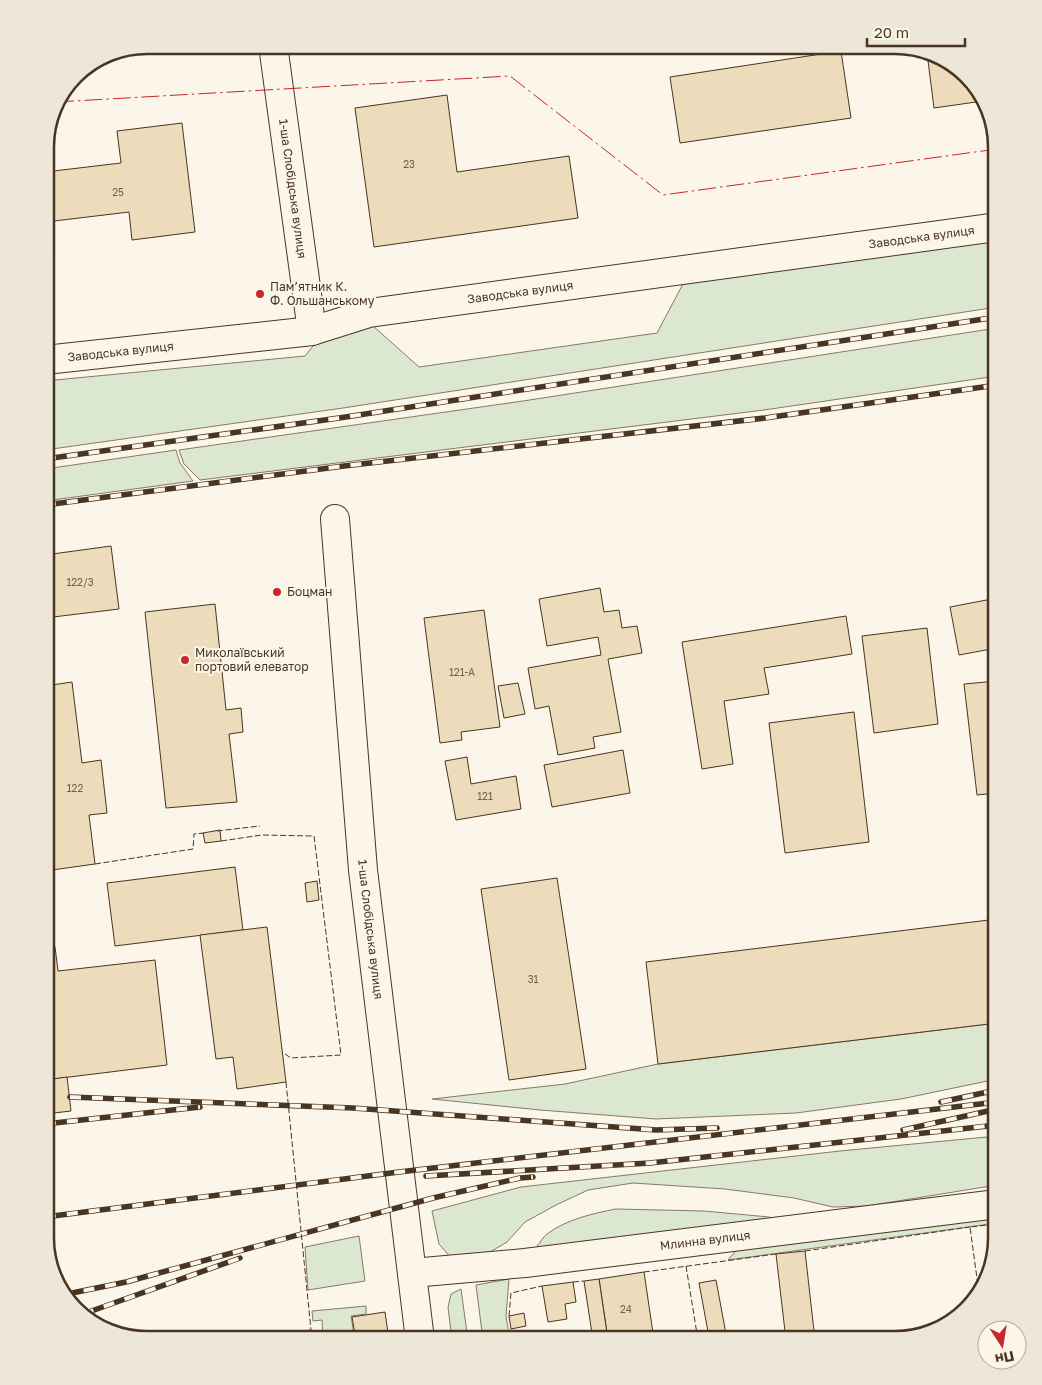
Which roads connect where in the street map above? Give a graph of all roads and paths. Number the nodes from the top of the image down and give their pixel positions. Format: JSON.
{"nodes":[{"id":1,"x":274,"y":54,"type":"edge"},
{"id":2,"x":988,"y":228,"type":"edge"},
{"id":3,"x":312,"y":331,"type":"junction"},
{"id":4,"x":54,"y":359,"type":"edge"},
{"id":5,"x":335,"y":519,"type":"dead end"},
{"id":6,"x":988,"y":1205,"type":"edge"},
{"id":7,"x":412,"y":1273,"type":"junction"},
{"id":8,"x":419,"y":1331,"type":"edge"}],
"edges":[{"from":1,"to":3,"type":"street","name":"1-ша Слобідська вулиця"},
{"from":2,"to":3,"type":"street","name":"Заводська вулиця"},
{"from":3,"to":4,"type":"street","name":"Заводська вулиця"},
{"from":5,"to":7,"type":"street","name":"1-ша Слобідська вулиця"},
{"from":6,"to":7,"type":"street","name":"Млинна вулиця"},
{"from":7,"to":8,"type":"street","name":"1-ша Слобідська вулиця"}]}
